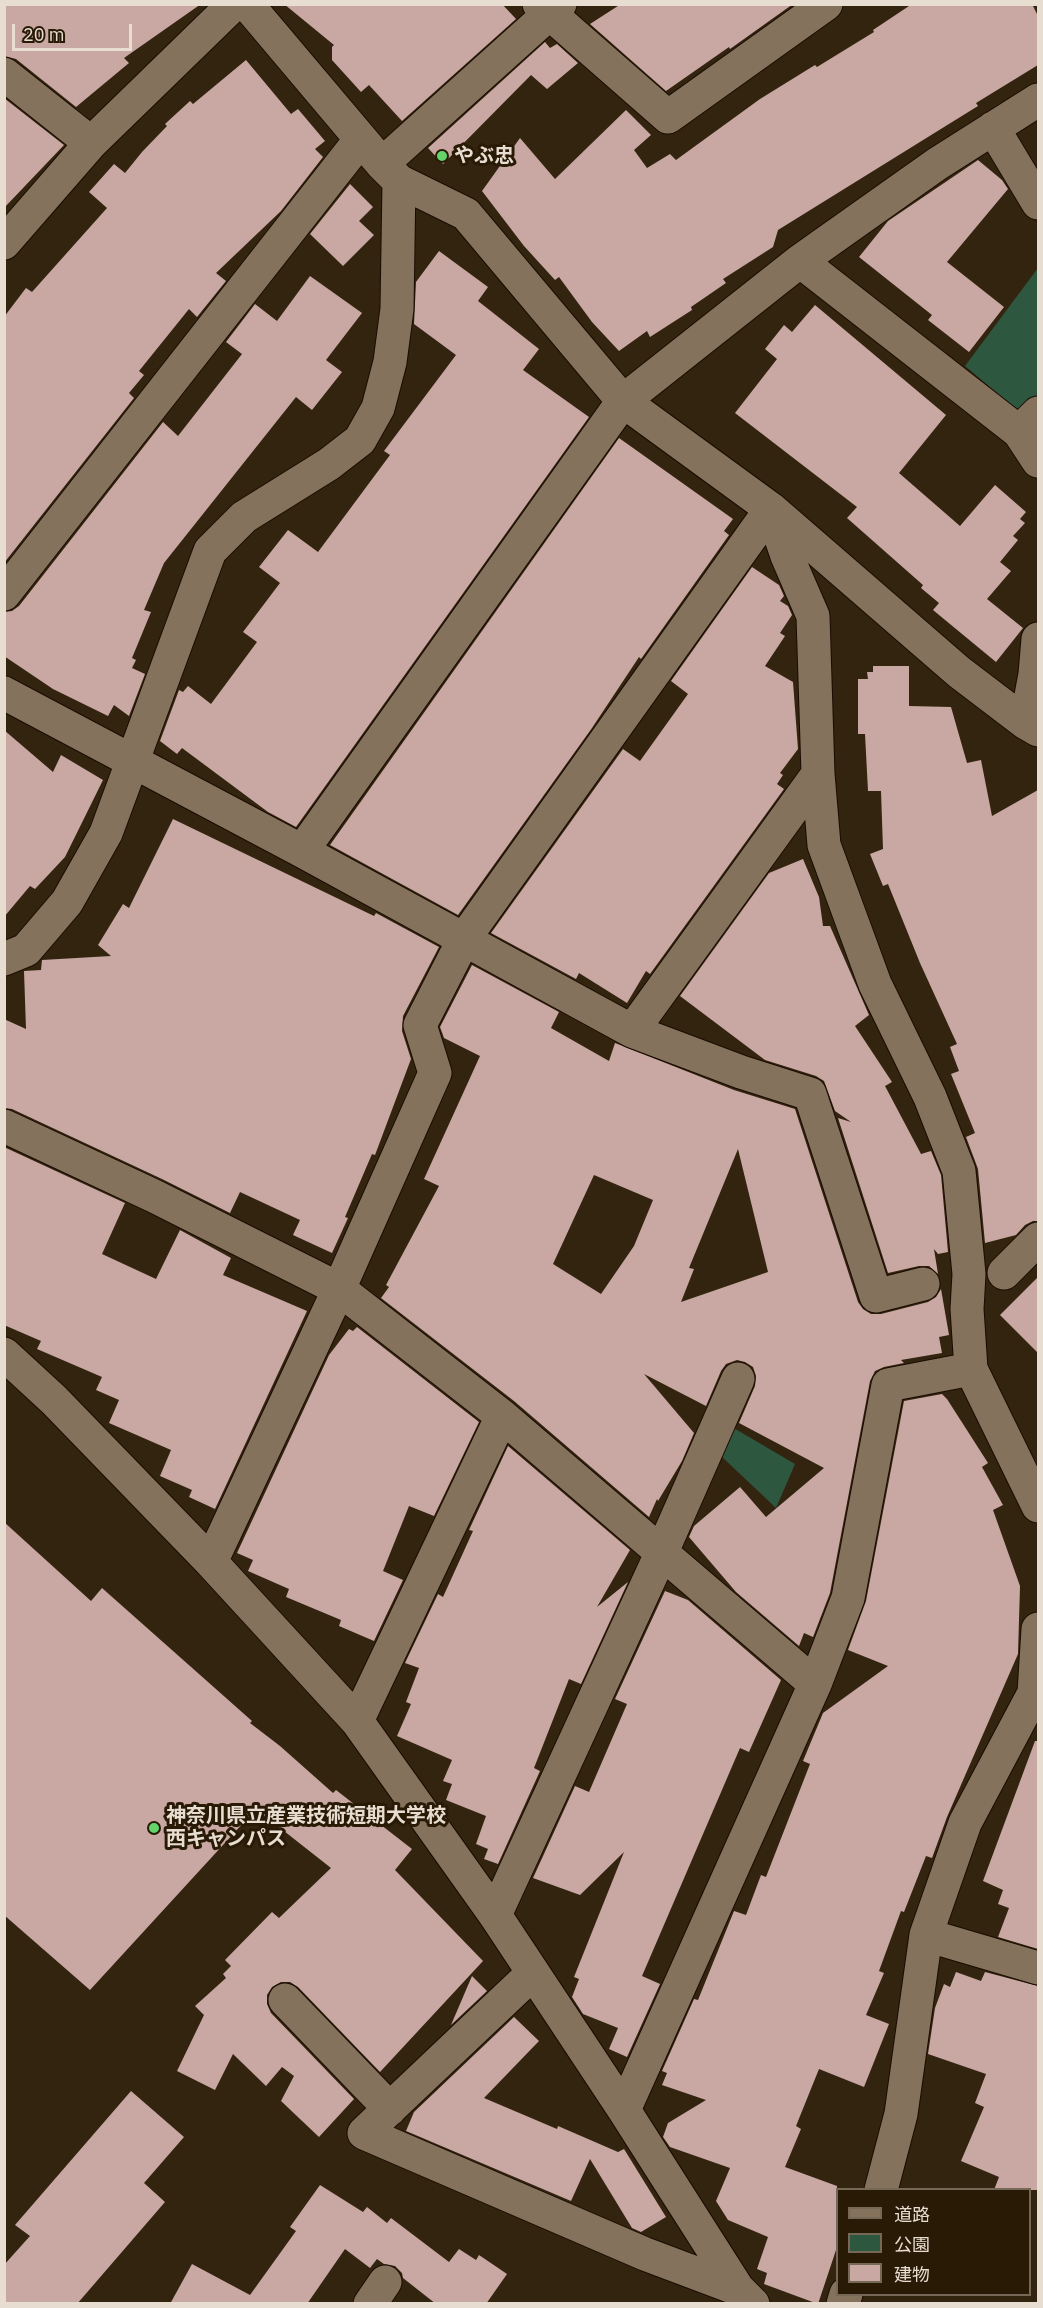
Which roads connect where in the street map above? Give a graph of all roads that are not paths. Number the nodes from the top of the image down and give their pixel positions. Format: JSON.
{"nodes":[{"id":1,"x":234,"y":4,"type":"edge"},
{"id":2,"x":247,"y":4,"type":"edge"},
{"id":3,"x":826,"y":4,"type":"edge"},
{"id":4,"x":549,"y":8,"type":"edge"},
{"id":5,"x":4,"y":74,"type":"edge"},
{"id":6,"x":1038,"y":100,"type":"edge"},
{"id":7,"x":993,"y":128,"type":"junction"},
{"id":8,"x":361,"y":139,"type":"junction"},
{"id":9,"x":91,"y":143,"type":"junction"},
{"id":10,"x":390,"y":173,"type":"junction"},
{"id":11,"x":1038,"y":203,"type":"edge"},
{"id":12,"x":4,"y":243,"type":"edge"},
{"id":13,"x":800,"y":261,"type":"junction"},
{"id":14,"x":623,"y":401,"type":"junction"},
{"id":15,"x":1029,"y":422,"type":"edge"},
{"id":16,"x":1038,"y":461,"type":"edge"},
{"id":17,"x":771,"y":508,"type":"junction"},
{"id":18,"x":4,"y":594,"type":"edge"},
{"id":19,"x":1038,"y":639,"type":"edge"},
{"id":20,"x":4,"y":693,"type":"edge"},
{"id":21,"x":1032,"y":726,"type":"edge"},
{"id":22,"x":133,"y":763,"type":"junction"},
{"id":23,"x":818,"y":774,"type":"junction"},
{"id":24,"x":302,"y":851,"type":"junction"},
{"id":25,"x":464,"y":939,"type":"junction"},
{"id":26,"x":4,"y":959,"type":"edge"},
{"id":27,"x":632,"y":1031,"type":"junction"},
{"id":28,"x":4,"y":1126,"type":"edge"},
{"id":29,"x":1038,"y":1239,"type":"edge"},
{"id":30,"x":966,"y":1285,"type":"junction"},
{"id":31,"x":339,"y":1289,"type":"junction"},
{"id":32,"x":4,"y":1354,"type":"edge"},
{"id":33,"x":971,"y":1369,"type":"junction"},
{"id":34,"x":738,"y":1379,"type":"dead end"},
{"id":35,"x":502,"y":1416,"type":"junction"},
{"id":36,"x":1038,"y":1506,"type":"edge"},
{"id":37,"x":661,"y":1554,"type":"junction"},
{"id":38,"x":211,"y":1562,"type":"junction"},
{"id":39,"x":1038,"y":1629,"type":"edge"},
{"id":40,"x":815,"y":1684,"type":"junction"},
{"id":41,"x":1036,"y":1697,"type":"edge"},
{"id":42,"x":357,"y":1721,"type":"junction"},
{"id":43,"x":495,"y":1915,"type":"junction"},
{"id":44,"x":926,"y":1935,"type":"junction"},
{"id":45,"x":1038,"y":1968,"type":"edge"},
{"id":46,"x":533,"y":1973,"type":"junction"},
{"id":47,"x":285,"y":2000,"type":"dead end"},
{"id":48,"x":390,"y":2109,"type":"junction"},
{"id":49,"x":624,"y":2110,"type":"junction"},
{"id":50,"x":882,"y":2188,"type":"edge"},
{"id":51,"x":746,"y":2296,"type":"edge"}],
"edges":[{"from":1,"to":9,"type":"street"},
{"from":2,"to":8,"type":"street"},
{"from":3,"to":4,"type":"street"},
{"from":4,"to":10,"type":"street"},
{"from":5,"to":9,"type":"street"},
{"from":6,"to":7,"type":"street"},
{"from":7,"to":11,"type":"street"},
{"from":7,"to":13,"type":"street"},
{"from":8,"to":10,"type":"street"},
{"from":8,"to":18,"type":"street"},
{"from":9,"to":12,"type":"street"},
{"from":10,"to":14,"type":"street"},
{"from":10,"to":22,"type":"street"},
{"from":13,"to":14,"type":"street"},
{"from":13,"to":15,"type":"street"},
{"from":14,"to":17,"type":"street"},
{"from":14,"to":24,"type":"street"},
{"from":15,"to":16,"type":"street"},
{"from":17,"to":21,"type":"street"},
{"from":17,"to":23,"type":"street"},
{"from":17,"to":25,"type":"street"},
{"from":19,"to":21,"type":"street"},
{"from":20,"to":22,"type":"street"},
{"from":22,"to":24,"type":"street"},
{"from":22,"to":26,"type":"street"},
{"from":23,"to":27,"type":"street"},
{"from":23,"to":30,"type":"street"},
{"from":24,"to":25,"type":"street"},
{"from":25,"to":27,"type":"street"},
{"from":25,"to":31,"type":"street"},
{"from":27,"to":30,"type":"street"},
{"from":28,"to":31,"type":"street"},
{"from":29,"to":30,"type":"street"},
{"from":30,"to":33,"type":"street"},
{"from":31,"to":35,"type":"street"},
{"from":31,"to":38,"type":"street"},
{"from":32,"to":38,"type":"street"},
{"from":33,"to":36,"type":"street"},
{"from":33,"to":40,"type":"street"},
{"from":34,"to":37,"type":"street"},
{"from":35,"to":37,"type":"street"},
{"from":35,"to":42,"type":"street"},
{"from":37,"to":40,"type":"street"},
{"from":37,"to":43,"type":"street"},
{"from":38,"to":42,"type":"street"},
{"from":39,"to":41,"type":"street"},
{"from":40,"to":49,"type":"street"},
{"from":41,"to":44,"type":"street"},
{"from":42,"to":43,"type":"street"},
{"from":43,"to":46,"type":"street"},
{"from":44,"to":45,"type":"street"},
{"from":44,"to":50,"type":"street"},
{"from":46,"to":48,"type":"street"},
{"from":46,"to":49,"type":"street"},
{"from":47,"to":48,"type":"street"},
{"from":48,"to":51,"type":"street"},
{"from":49,"to":51,"type":"street"}]}
